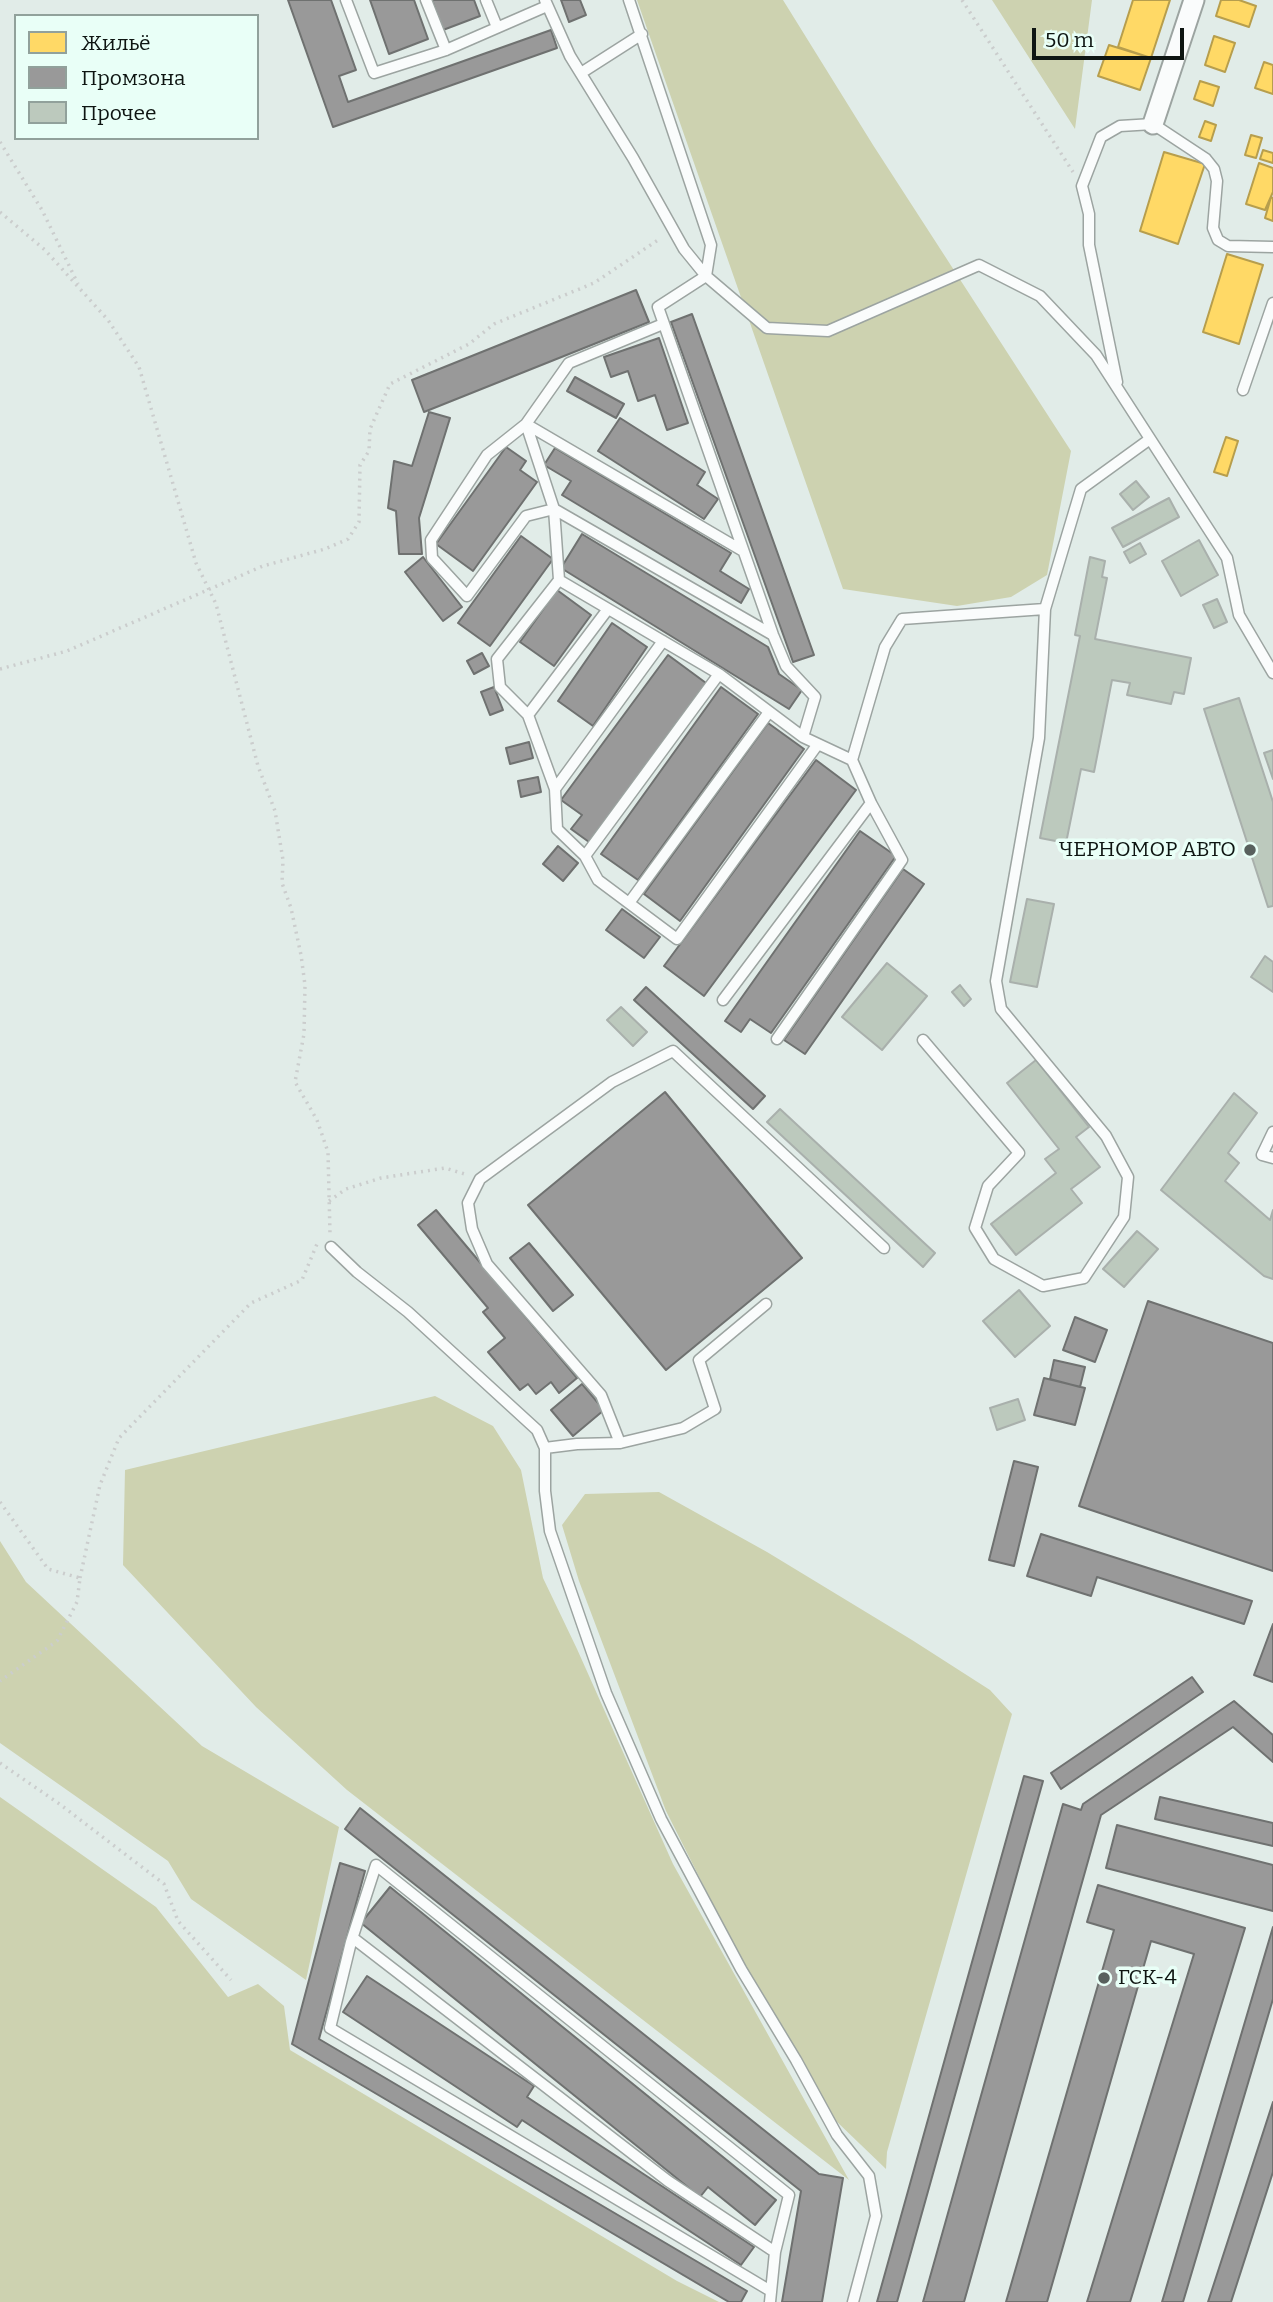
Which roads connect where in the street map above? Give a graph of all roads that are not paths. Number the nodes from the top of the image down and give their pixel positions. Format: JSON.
{"nodes":[{"id":1,"x":346,"y":0,"type":"edge"},
{"id":2,"x":426,"y":0,"type":"edge"},
{"id":3,"x":486,"y":0,"type":"edge"},
{"id":4,"x":628,"y":0,"type":"edge"},
{"id":5,"x":1194,"y":0,"type":"edge"},
{"id":6,"x":546,"y":3,"type":"edge"},
{"id":7,"x":497,"y":27,"type":"junction"},
{"id":8,"x":642,"y":34,"type":"junction"},
{"id":9,"x":446,"y":50,"type":"junction"},
{"id":10,"x":581,"y":73,"type":"junction"},
{"id":11,"x":1153,"y":124,"type":"junction"},
{"id":12,"x":1273,"y":247,"type":"edge"},
{"id":13,"x":706,"y":276,"type":"junction"},
{"id":14,"x":1273,"y":303,"type":"edge"},
{"id":15,"x":1271,"y":316,"type":"edge"},
{"id":16,"x":663,"y":324,"type":"junction"},
{"id":17,"x":1243,"y":390,"type":"dead end"},
{"id":18,"x":1120,"y":392,"type":"junction"},
{"id":19,"x":526,"y":424,"type":"junction"},
{"id":20,"x":1150,"y":439,"type":"junction"},
{"id":21,"x":554,"y":509,"type":"junction"},
{"id":22,"x":743,"y":551,"type":"junction"},
{"id":23,"x":559,"y":580,"type":"junction"},
{"id":24,"x":608,"y":609,"type":"junction"},
{"id":25,"x":1045,"y":609,"type":"junction"},
{"id":26,"x":773,"y":635,"type":"junction"},
{"id":27,"x":663,"y":641,"type":"junction"},
{"id":28,"x":1273,"y":673,"type":"edge"},
{"id":29,"x":719,"y":674,"type":"junction"},
{"id":30,"x":769,"y":712,"type":"junction"},
{"id":31,"x":528,"y":715,"type":"junction"},
{"id":32,"x":803,"y":737,"type":"junction"},
{"id":33,"x":818,"y":744,"type":"junction"},
{"id":34,"x":852,"y":760,"type":"junction"},
{"id":35,"x":555,"y":789,"type":"junction"},
{"id":36,"x":871,"y":803,"type":"junction"},
{"id":37,"x":585,"y":856,"type":"junction"},
{"id":38,"x":629,"y":903,"type":"junction"},
{"id":39,"x":723,"y":1000,"type":"dead end"},
{"id":40,"x":777,"y":1039,"type":"dead end"},
{"id":41,"x":923,"y":1040,"type":"dead end"},
{"id":42,"x":1273,"y":1132,"type":"edge"},
{"id":43,"x":1273,"y":1158,"type":"edge"},
{"id":44,"x":331,"y":1247,"type":"road end"},
{"id":45,"x":884,"y":1248,"type":"dead end"},
{"id":46,"x":766,"y":1304,"type":"dead end"},
{"id":47,"x":620,"y":1443,"type":"junction"},
{"id":48,"x":545,"y":1448,"type":"junction"},
{"id":49,"x":353,"y":1938,"type":"junction"},
{"id":50,"x":775,"y":2252,"type":"junction"},
{"id":51,"x":769,"y":2290,"type":"junction"},
{"id":52,"x":770,"y":2302,"type":"edge"},
{"id":53,"x":853,"y":2302,"type":"edge"}],
"edges":[{"from":1,"to":9,"type":"lane"},
{"from":2,"to":9,"type":"lane"},
{"from":3,"to":7,"type":"lane"},
{"from":4,"to":8,"type":"lane"},
{"from":5,"to":11,"type":"street"},
{"from":6,"to":7,"type":"lane"},
{"from":6,"to":10,"type":"lane"},
{"from":7,"to":9,"type":"lane"},
{"from":8,"to":10,"type":"lane"},
{"from":8,"to":13,"type":"lane"},
{"from":10,"to":13,"type":"lane"},
{"from":11,"to":12,"type":"lane"},
{"from":11,"to":18,"type":"lane"},
{"from":13,"to":16,"type":"lane"},
{"from":13,"to":18,"type":"lane"},
{"from":14,"to":15,"type":"lane"},
{"from":15,"to":17,"type":"lane"},
{"from":16,"to":19,"type":"lane"},
{"from":16,"to":22,"type":"lane"},
{"from":18,"to":20,"type":"lane"},
{"from":19,"to":21,"type":"lane"},
{"from":19,"to":21,"type":"lane"},
{"from":19,"to":22,"type":"lane"},
{"from":20,"to":25,"type":"lane"},
{"from":20,"to":28,"type":"lane"},
{"from":21,"to":23,"type":"lane"},
{"from":21,"to":26,"type":"lane"},
{"from":22,"to":26,"type":"lane"},
{"from":23,"to":24,"type":"lane"},
{"from":23,"to":31,"type":"lane"},
{"from":24,"to":27,"type":"lane"},
{"from":24,"to":31,"type":"lane"},
{"from":25,"to":34,"type":"lane"},
{"from":25,"to":41,"type":"lane"},
{"from":26,"to":32,"type":"lane"},
{"from":27,"to":29,"type":"lane"},
{"from":27,"to":35,"type":"lane"},
{"from":29,"to":30,"type":"lane"},
{"from":29,"to":37,"type":"lane"},
{"from":30,"to":32,"type":"lane"},
{"from":30,"to":38,"type":"lane"},
{"from":31,"to":35,"type":"lane"},
{"from":32,"to":33,"type":"lane"},
{"from":33,"to":34,"type":"lane"},
{"from":33,"to":38,"type":"lane"},
{"from":34,"to":36,"type":"lane"},
{"from":35,"to":37,"type":"lane"},
{"from":36,"to":39,"type":"lane"},
{"from":36,"to":40,"type":"lane"},
{"from":37,"to":38,"type":"lane"},
{"from":42,"to":43,"type":"lane"},
{"from":44,"to":48,"type":"lane"},
{"from":45,"to":47,"type":"lane"},
{"from":46,"to":47,"type":"lane"},
{"from":47,"to":48,"type":"lane"},
{"from":48,"to":53,"type":"lane"},
{"from":49,"to":50,"type":"lane"},
{"from":49,"to":50,"type":"lane"},
{"from":49,"to":51,"type":"lane"},
{"from":50,"to":51,"type":"lane"},
{"from":51,"to":52,"type":"lane"}]}
